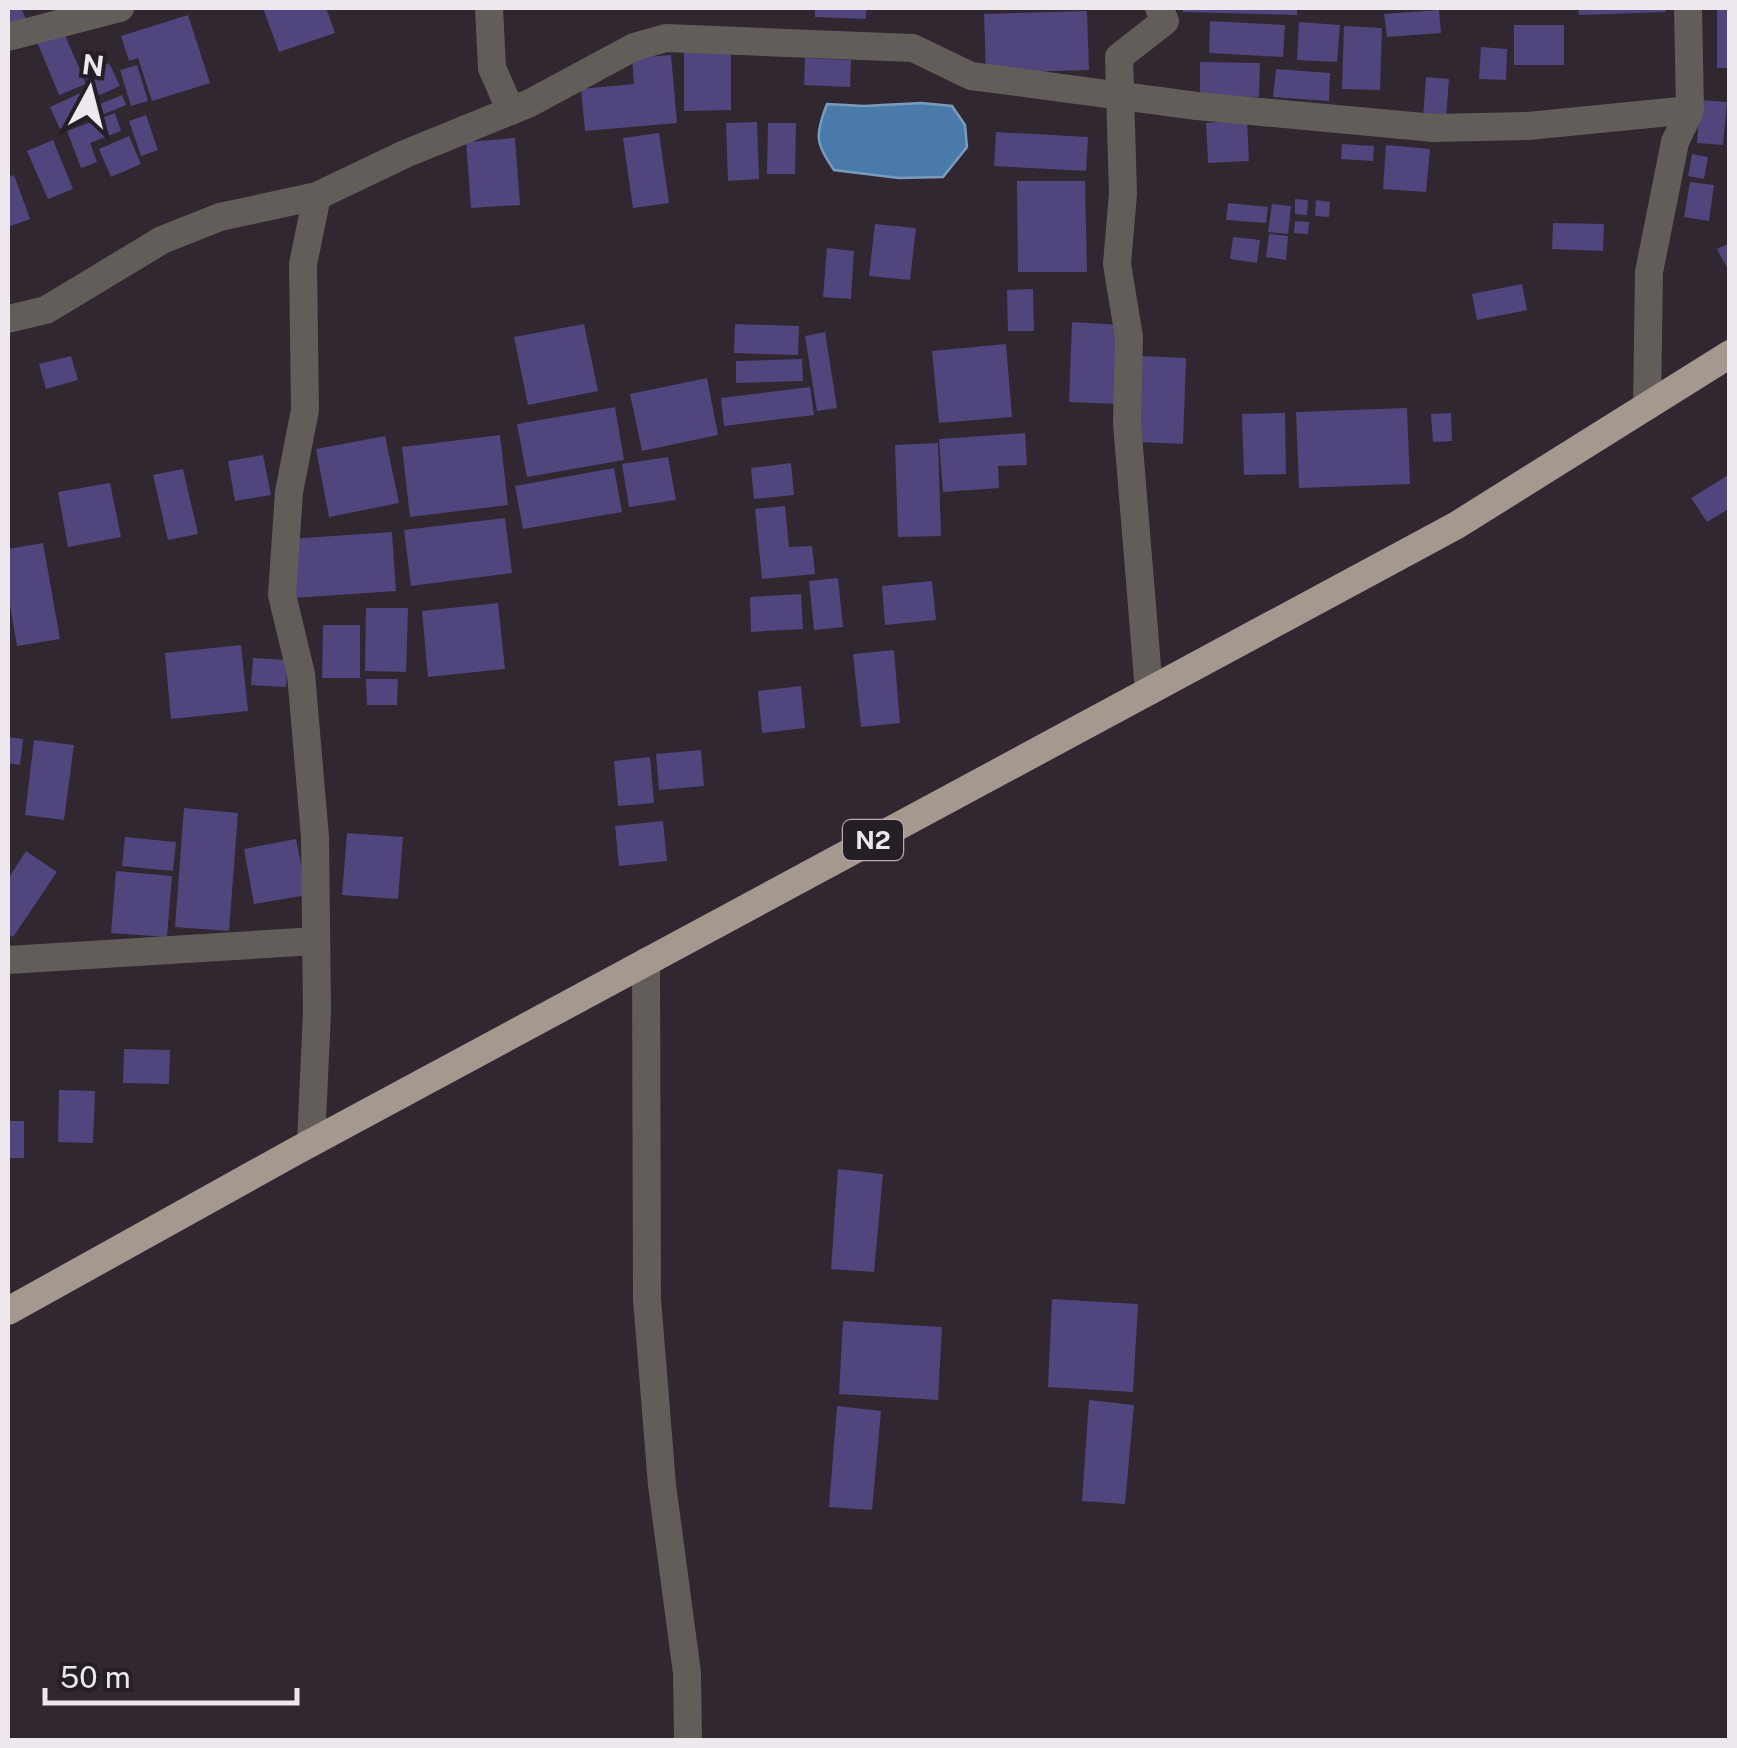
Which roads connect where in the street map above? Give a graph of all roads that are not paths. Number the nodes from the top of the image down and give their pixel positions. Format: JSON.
{"nodes":[{"id":1,"x":120,"y":8,"type":"edge"},
{"id":2,"x":489,"y":8,"type":"edge"},
{"id":3,"x":1159,"y":8,"type":"edge"},
{"id":4,"x":1688,"y":8,"type":"edge"},
{"id":5,"x":8,"y":37,"type":"edge"},
{"id":6,"x":1120,"y":95,"type":"junction"},
{"id":7,"x":1690,"y":110,"type":"junction"},
{"id":8,"x":511,"y":111,"type":"junction"},
{"id":9,"x":317,"y":196,"type":"junction"},
{"id":10,"x":8,"y":320,"type":"edge"},
{"id":11,"x":1730,"y":354,"type":"edge"},
{"id":12,"x":1647,"y":406,"type":"junction"},
{"id":13,"x":1149,"y":691,"type":"junction"},
{"id":14,"x":316,"y":941,"type":"junction"},
{"id":15,"x":8,"y":960,"type":"edge"},
{"id":16,"x":646,"y":962,"type":"junction"},
{"id":17,"x":312,"y":1143,"type":"junction"},
{"id":18,"x":8,"y":1312,"type":"edge"},
{"id":19,"x":688,"y":1740,"type":"edge"}],
"edges":[{"from":1,"to":5,"type":"street"},
{"from":2,"to":8,"type":"street"},
{"from":3,"to":6,"type":"street"},
{"from":4,"to":7,"type":"street"},
{"from":6,"to":7,"type":"street"},
{"from":6,"to":8,"type":"street"},
{"from":6,"to":13,"type":"street"},
{"from":7,"to":12,"type":"street"},
{"from":8,"to":9,"type":"street"},
{"from":9,"to":10,"type":"street"},
{"from":9,"to":14,"type":"street"},
{"from":11,"to":12,"type":"highway","number":"N2"},
{"from":12,"to":13,"type":"highway","number":"N2"},
{"from":13,"to":16,"type":"highway","number":"N2"},
{"from":14,"to":15,"type":"street"},
{"from":14,"to":17,"type":"street"},
{"from":16,"to":17,"type":"highway","number":"N2"},
{"from":16,"to":19,"type":"street"},
{"from":17,"to":18,"type":"highway","number":"N2"}]}
